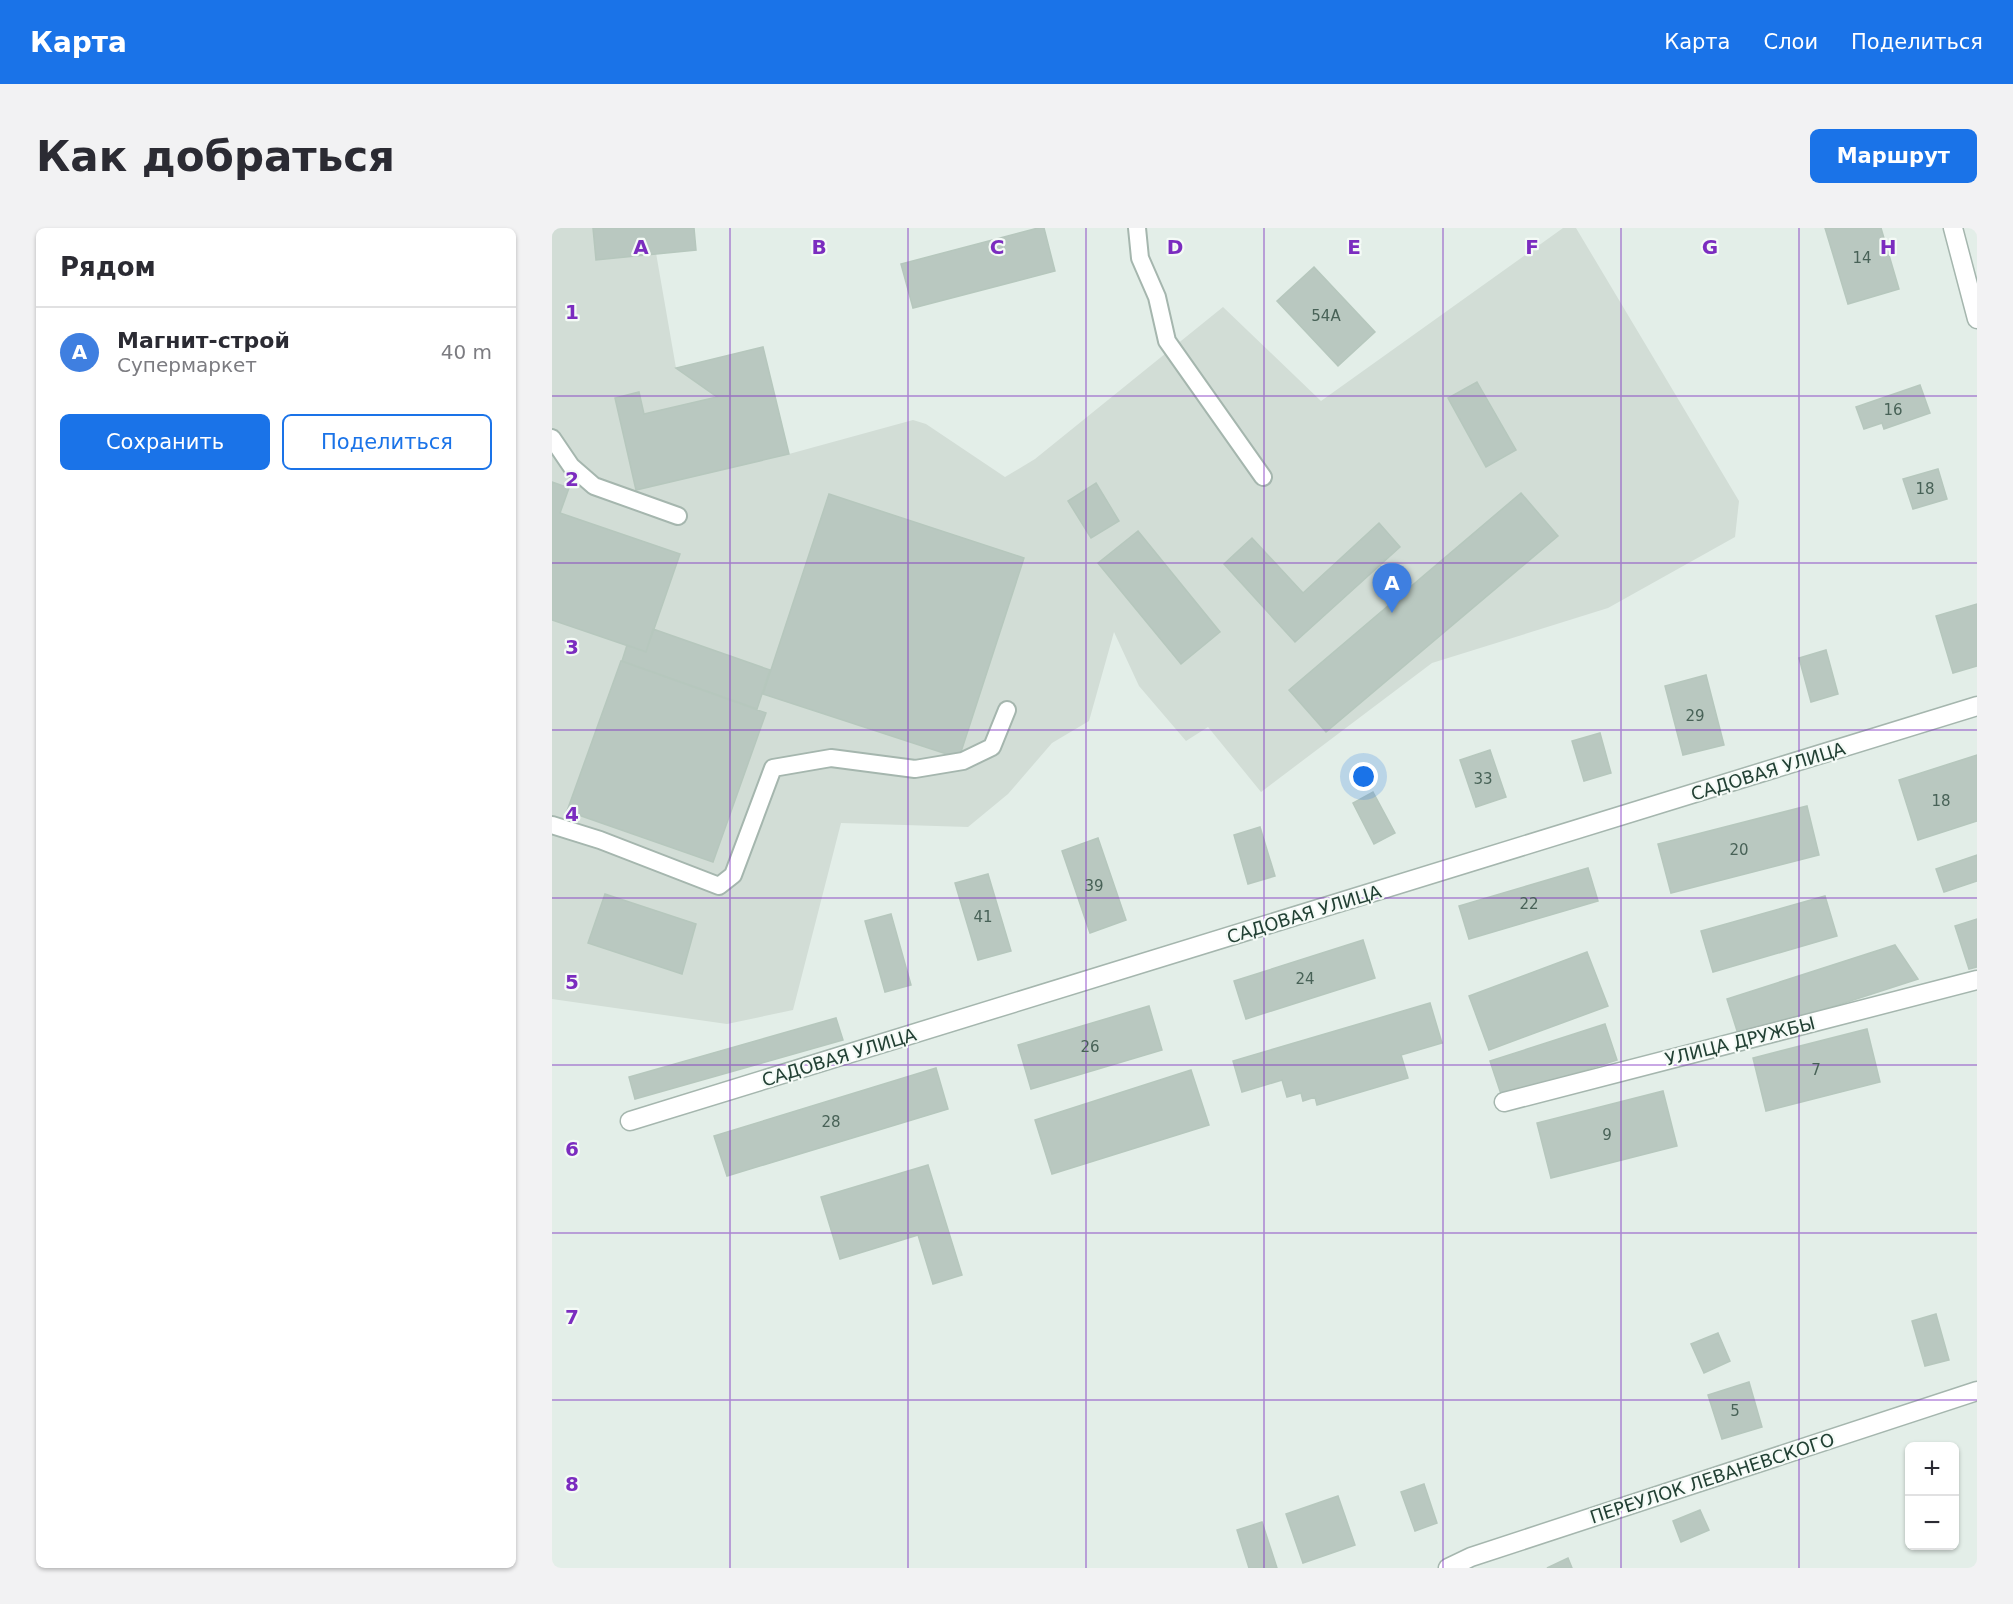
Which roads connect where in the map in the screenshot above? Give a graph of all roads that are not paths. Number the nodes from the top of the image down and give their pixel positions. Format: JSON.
{"nodes":[{"id":1,"x":1137,"y":228,"type":"edge"},
{"id":2,"x":1953,"y":228,"type":"edge"},
{"id":3,"x":1977,"y":319,"type":"edge"},
{"id":4,"x":552,"y":438,"type":"edge"},
{"id":5,"x":1263,"y":477,"type":"dead end"},
{"id":6,"x":678,"y":516,"type":"dead end"},
{"id":7,"x":1977,"y":706,"type":"edge"},
{"id":8,"x":1007,"y":710,"type":"dead end"},
{"id":9,"x":552,"y":825,"type":"edge"},
{"id":10,"x":1977,"y":980,"type":"edge"},
{"id":11,"x":1504,"y":1102,"type":"dead end"},
{"id":12,"x":630,"y":1121,"type":"dead end"},
{"id":13,"x":1977,"y":1391,"type":"edge"},
{"id":14,"x":1448,"y":1568,"type":"edge"}],
"edges":[{"from":1,"to":5,"type":"lane"},
{"from":2,"to":3,"type":"street"},
{"from":4,"to":6,"type":"lane"},
{"from":7,"to":12,"type":"street","name":"САДОВАЯ УЛИЦА"},
{"from":8,"to":9,"type":"lane"},
{"from":10,"to":11,"type":"street","name":"УЛИЦА ДРУЖБЫ"},
{"from":13,"to":14,"type":"street","name":"ПЕРЕУЛОК ЛЕВАНЕВСКОГО"}]}
